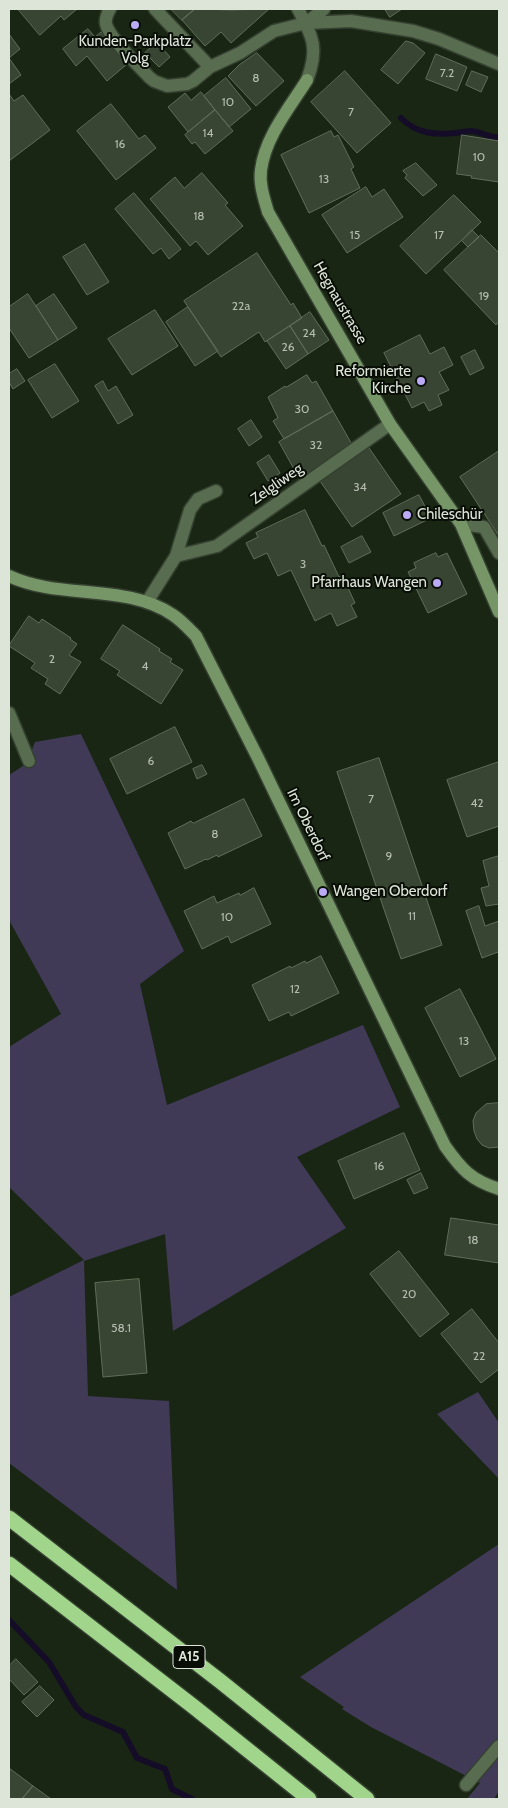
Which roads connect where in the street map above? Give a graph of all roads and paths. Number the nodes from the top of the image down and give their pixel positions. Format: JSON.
{"nodes":[{"id":1,"x":110,"y":9,"type":"edge"},
{"id":2,"x":155,"y":9,"type":"edge"},
{"id":3,"x":298,"y":9,"type":"edge"},
{"id":4,"x":324,"y":9,"type":"edge"},
{"id":5,"x":306,"y":24,"type":"junction"},
{"id":6,"x":499,"y":64,"type":"edge"},
{"id":7,"x":210,"y":67,"type":"junction"},
{"id":8,"x":390,"y":424,"type":"junction"},
{"id":9,"x":216,"y":491,"type":"dead end"},
{"id":10,"x":461,"y":524,"type":"junction"},
{"id":11,"x":499,"y":553,"type":"edge"},
{"id":12,"x":176,"y":556,"type":"junction"},
{"id":13,"x":9,"y":576,"type":"edge"},
{"id":14,"x":147,"y":602,"type":"junction"},
{"id":15,"x":499,"y":612,"type":"edge"},
{"id":16,"x":9,"y":713,"type":"edge"},
{"id":17,"x":29,"y":761,"type":"dead end"},
{"id":18,"x":499,"y":1189,"type":"edge"},
{"id":19,"x":9,"y":1518,"type":"edge"},
{"id":20,"x":9,"y":1564,"type":"edge"},
{"id":21,"x":499,"y":1746,"type":"edge"},
{"id":22,"x":466,"y":1785,"type":"dead end"},
{"id":23,"x":309,"y":1799,"type":"edge"},
{"id":24,"x":367,"y":1799,"type":"edge"}],
"edges":[{"from":1,"to":7,"type":"street"},
{"from":2,"to":7,"type":"street"},
{"from":3,"to":5,"type":"street","name":"Hegnaustrasse"},
{"from":4,"to":5,"type":"street"},
{"from":5,"to":6,"type":"street"},
{"from":5,"to":7,"type":"street"},
{"from":5,"to":8,"type":"street","name":"Hegnaustrasse"},
{"from":8,"to":10,"type":"street","name":"Hegnaustrasse"},
{"from":8,"to":12,"type":"street","name":"Zelgliweg"},
{"from":9,"to":12,"type":"street"},
{"from":10,"to":11,"type":"street"},
{"from":10,"to":15,"type":"street","name":"Hegnaustrasse"},
{"from":12,"to":14,"type":"street"},
{"from":13,"to":14,"type":"street","name":"Im Oberdorf"},
{"from":14,"to":18,"type":"street","name":"Im Oberdorf"},
{"from":16,"to":17,"type":"street"},
{"from":19,"to":24,"type":"highway","number":"A15"},
{"from":20,"to":23,"type":"highway","number":"A15"},
{"from":21,"to":22,"type":"street"}]}
